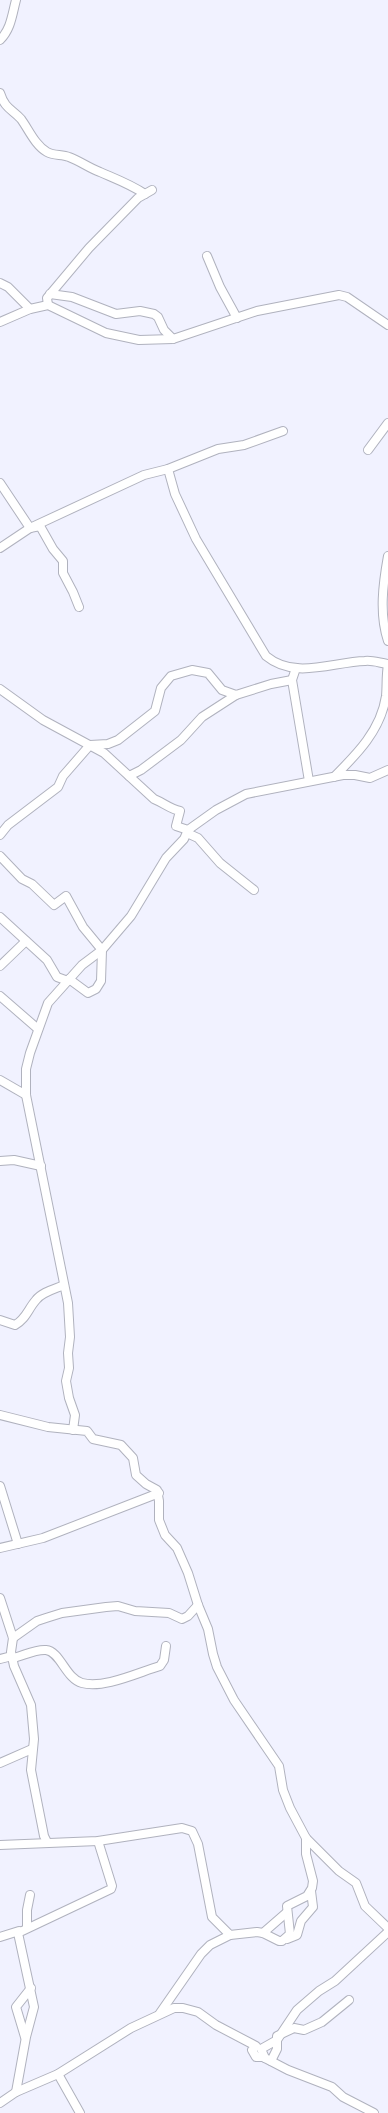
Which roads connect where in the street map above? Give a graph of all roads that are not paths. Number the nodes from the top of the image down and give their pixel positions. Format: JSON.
{"nodes":[{"id":1,"x":16,"y":0,"type":"edge"},
{"id":2,"x":0,"y":40,"type":"edge"},
{"id":3,"x":0,"y":93,"type":"edge"},
{"id":4,"x":207,"y":256,"type":"dead end"},
{"id":5,"x":0,"y":283,"type":"edge"},
{"id":6,"x":50,"y":294,"type":"junction"},
{"id":7,"x":48,"y":305,"type":"junction"},
{"id":8,"x":30,"y":309,"type":"junction"},
{"id":9,"x":237,"y":318,"type":"junction"},
{"id":10,"x":0,"y":322,"type":"edge"},
{"id":11,"x":388,"y":325,"type":"edge"},
{"id":12,"x":173,"y":340,"type":"junction"},
{"id":13,"x":388,"y":423,"type":"edge"},
{"id":14,"x":283,"y":431,"type":"dead end"},
{"id":15,"x":368,"y":450,"type":"dead end"},
{"id":16,"x":168,"y":468,"type":"junction"},
{"id":17,"x":0,"y":483,"type":"edge"},
{"id":18,"x":30,"y":528,"type":"junction"},
{"id":19,"x":0,"y":548,"type":"edge"},
{"id":20,"x":388,"y":556,"type":"edge"},
{"id":21,"x":78,"y":607,"type":"dead end"},
{"id":22,"x":388,"y":641,"type":"edge"},
{"id":23,"x":388,"y":664,"type":"edge"},
{"id":24,"x":296,"y":668,"type":"junction"},
{"id":25,"x":292,"y":680,"type":"junction"},
{"id":26,"x":0,"y":689,"type":"edge"},
{"id":27,"x":236,"y":696,"type":"junction"},
{"id":28,"x":90,"y":745,"type":"junction"},
{"id":29,"x":388,"y":770,"type":"edge"},
{"id":30,"x":129,"y":776,"type":"junction"},
{"id":31,"x":334,"y":777,"type":"junction"},
{"id":32,"x":309,"y":780,"type":"junction"},
{"id":33,"x":188,"y":832,"type":"junction"},
{"id":34,"x":0,"y":834,"type":"edge"},
{"id":35,"x":0,"y":856,"type":"edge"},
{"id":36,"x":254,"y":890,"type":"dead end"},
{"id":37,"x":0,"y":917,"type":"edge"},
{"id":38,"x":26,"y":941,"type":"junction"},
{"id":39,"x":102,"y":950,"type":"junction"},
{"id":40,"x":0,"y":966,"type":"edge"},
{"id":41,"x":69,"y":980,"type":"junction"},
{"id":42,"x":0,"y":996,"type":"edge"},
{"id":43,"x":38,"y":1029,"type":"junction"},
{"id":44,"x":0,"y":1080,"type":"edge"},
{"id":45,"x":26,"y":1096,"type":"junction"},
{"id":46,"x":0,"y":1162,"type":"edge"},
{"id":47,"x":40,"y":1166,"type":"junction"},
{"id":48,"x":64,"y":1285,"type":"junction"},
{"id":49,"x":0,"y":1320,"type":"edge"},
{"id":50,"x":0,"y":1415,"type":"edge"},
{"id":51,"x":73,"y":1430,"type":"junction"},
{"id":52,"x":0,"y":1486,"type":"edge"},
{"id":53,"x":159,"y":1493,"type":"junction"},
{"id":54,"x":18,"y":1544,"type":"junction"},
{"id":55,"x":0,"y":1548,"type":"edge"},
{"id":56,"x":0,"y":1598,"type":"edge"},
{"id":57,"x":198,"y":1605,"type":"junction"},
{"id":58,"x":13,"y":1638,"type":"junction"},
{"id":59,"x":166,"y":1646,"type":"dead end"},
{"id":60,"x":12,"y":1657,"type":"junction"},
{"id":61,"x":0,"y":1659,"type":"edge"},
{"id":62,"x":32,"y":1749,"type":"junction"},
{"id":63,"x":0,"y":1763,"type":"edge"},
{"id":64,"x":306,"y":1838,"type":"junction"},
{"id":65,"x":98,"y":1841,"type":"junction"},
{"id":66,"x":47,"y":1842,"type":"junction"},
{"id":67,"x":0,"y":1845,"type":"edge"},
{"id":68,"x":311,"y":1891,"type":"junction"},
{"id":69,"x":30,"y":1895,"type":"dead end"},
{"id":70,"x":286,"y":1913,"type":"junction"},
{"id":71,"x":27,"y":1927,"type":"junction"},
{"id":72,"x":388,"y":1928,"type":"edge"},
{"id":73,"x":19,"y":1931,"type":"junction"},
{"id":74,"x":388,"y":1932,"type":"edge"},
{"id":75,"x":263,"y":1933,"type":"junction"},
{"id":76,"x":230,"y":1935,"type":"junction"},
{"id":77,"x":0,"y":1937,"type":"edge"},
{"id":78,"x":282,"y":1941,"type":"junction"},
{"id":79,"x":31,"y":1988,"type":"junction"},
{"id":80,"x":349,"y":2000,"type":"dead end"},
{"id":81,"x":159,"y":2014,"type":"junction"},
{"id":82,"x":279,"y":2037,"type":"junction"},
{"id":83,"x":26,"y":2039,"type":"junction"},
{"id":84,"x":268,"y":2059,"type":"junction"},
{"id":85,"x":58,"y":2074,"type":"junction"},
{"id":86,"x":16,"y":2092,"type":"junction"},
{"id":87,"x":0,"y":2104,"type":"edge"},
{"id":88,"x":80,"y":2113,"type":"edge"},
{"id":89,"x":374,"y":2113,"type":"edge"}],
"edges":[{"from":1,"to":2,"type":"street"},
{"from":3,"to":6,"type":"street"},
{"from":4,"to":9,"type":"street"},
{"from":5,"to":8,"type":"street"},
{"from":6,"to":7,"type":"street"},
{"from":6,"to":12,"type":"street"},
{"from":7,"to":8,"type":"street"},
{"from":7,"to":12,"type":"street"},
{"from":8,"to":10,"type":"street"},
{"from":9,"to":11,"type":"street"},
{"from":9,"to":12,"type":"street"},
{"from":13,"to":15,"type":"street"},
{"from":14,"to":16,"type":"street"},
{"from":16,"to":18,"type":"street"},
{"from":16,"to":24,"type":"street"},
{"from":17,"to":18,"type":"street"},
{"from":18,"to":19,"type":"street"},
{"from":18,"to":21,"type":"street"},
{"from":20,"to":22,"type":"street"},
{"from":23,"to":24,"type":"street"},
{"from":23,"to":31,"type":"street"},
{"from":24,"to":25,"type":"street"},
{"from":25,"to":27,"type":"street"},
{"from":25,"to":32,"type":"street"},
{"from":26,"to":28,"type":"street"},
{"from":27,"to":28,"type":"street"},
{"from":27,"to":30,"type":"street"},
{"from":28,"to":30,"type":"street"},
{"from":28,"to":34,"type":"street"},
{"from":29,"to":31,"type":"street"},
{"from":30,"to":33,"type":"street"},
{"from":31,"to":32,"type":"street"},
{"from":32,"to":33,"type":"street"},
{"from":33,"to":36,"type":"street"},
{"from":33,"to":39,"type":"street"},
{"from":35,"to":39,"type":"street"},
{"from":37,"to":38,"type":"street"},
{"from":38,"to":40,"type":"street"},
{"from":38,"to":41,"type":"street"},
{"from":39,"to":41,"type":"street"},
{"from":39,"to":41,"type":"street"},
{"from":41,"to":43,"type":"street"},
{"from":42,"to":43,"type":"street"},
{"from":43,"to":45,"type":"street"},
{"from":44,"to":45,"type":"street"},
{"from":45,"to":47,"type":"street"},
{"from":46,"to":47,"type":"street"},
{"from":47,"to":48,"type":"street"},
{"from":48,"to":49,"type":"street"},
{"from":48,"to":51,"type":"street"},
{"from":50,"to":51,"type":"street"},
{"from":51,"to":53,"type":"street"},
{"from":52,"to":54,"type":"street"},
{"from":53,"to":54,"type":"street"},
{"from":53,"to":57,"type":"street"},
{"from":54,"to":55,"type":"street"},
{"from":56,"to":58,"type":"street"},
{"from":57,"to":58,"type":"street"},
{"from":57,"to":64,"type":"street"},
{"from":58,"to":60,"type":"street"},
{"from":59,"to":60,"type":"street"},
{"from":60,"to":61,"type":"street"},
{"from":60,"to":62,"type":"street"},
{"from":62,"to":63,"type":"street"},
{"from":62,"to":66,"type":"street"},
{"from":64,"to":68,"type":"street"},
{"from":64,"to":72,"type":"street"},
{"from":65,"to":66,"type":"street"},
{"from":65,"to":71,"type":"street"},
{"from":65,"to":76,"type":"street"},
{"from":66,"to":67,"type":"street"},
{"from":68,"to":70,"type":"street"},
{"from":68,"to":78,"type":"street"},
{"from":69,"to":71,"type":"street"},
{"from":70,"to":75,"type":"street"},
{"from":70,"to":78,"type":"street"},
{"from":71,"to":73,"type":"street"},
{"from":73,"to":77,"type":"street"},
{"from":73,"to":79,"type":"street"},
{"from":74,"to":82,"type":"street"},
{"from":75,"to":76,"type":"street"},
{"from":75,"to":78,"type":"street"},
{"from":76,"to":81,"type":"street"},
{"from":79,"to":83,"type":"street"},
{"from":79,"to":83,"type":"street"},
{"from":80,"to":82,"type":"street"},
{"from":81,"to":84,"type":"street"},
{"from":81,"to":85,"type":"street"},
{"from":82,"to":84,"type":"street"},
{"from":82,"to":84,"type":"street"},
{"from":83,"to":86,"type":"street"},
{"from":84,"to":89,"type":"street"},
{"from":85,"to":86,"type":"street"},
{"from":85,"to":88,"type":"street"},
{"from":86,"to":87,"type":"street"}]}
